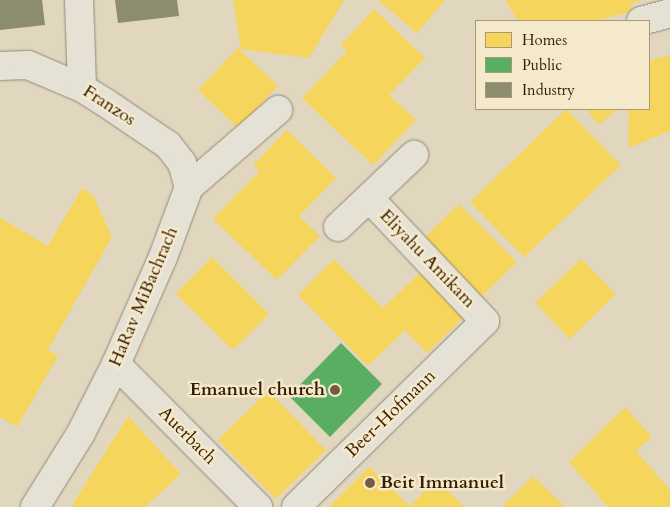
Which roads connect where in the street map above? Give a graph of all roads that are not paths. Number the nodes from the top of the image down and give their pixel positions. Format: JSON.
{"nodes":[{"id":1,"x":79,"y":0,"type":"edge"},
{"id":2,"x":670,"y":13,"type":"edge"},
{"id":3,"x":645,"y":20,"type":"edge"},
{"id":4,"x":0,"y":66,"type":"edge"},
{"id":5,"x":82,"y":88,"type":"junction"},
{"id":6,"x":278,"y":110,"type":"dead end"},
{"id":7,"x":414,"y":155,"type":"dead end"},
{"id":8,"x":189,"y":187,"type":"junction"},
{"id":9,"x":369,"y":198,"type":"junction"},
{"id":10,"x":338,"y":227,"type":"dead end"},
{"id":11,"x":485,"y":321,"type":"joint"},
{"id":12,"x":116,"y":364,"type":"junction"},
{"id":13,"x":35,"y":507,"type":"edge"},
{"id":14,"x":258,"y":507,"type":"edge"},
{"id":15,"x":296,"y":507,"type":"edge"}],
"edges":[{"from":1,"to":5,"type":"street"},
{"from":2,"to":3,"type":"street"},
{"from":4,"to":5,"type":"street","name":"Franzos"},
{"from":5,"to":8,"type":"street","name":"Franzos"},
{"from":6,"to":8,"type":"street","name":"HaRav MiBachrach"},
{"from":7,"to":9,"type":"street","name":"Eliyahu Amikam"},
{"from":8,"to":12,"type":"street","name":"HaRav MiBachrach"},
{"from":9,"to":10,"type":"street","name":"Eliyahu Amikam"},
{"from":9,"to":11,"type":"street","name":"Eliyahu Amikam"},
{"from":11,"to":15,"type":"street","name":"Beer-Hofmann"},
{"from":12,"to":13,"type":"street","name":"HaRav MiBachrach"},
{"from":12,"to":14,"type":"street","name":"Auerbach"}]}
